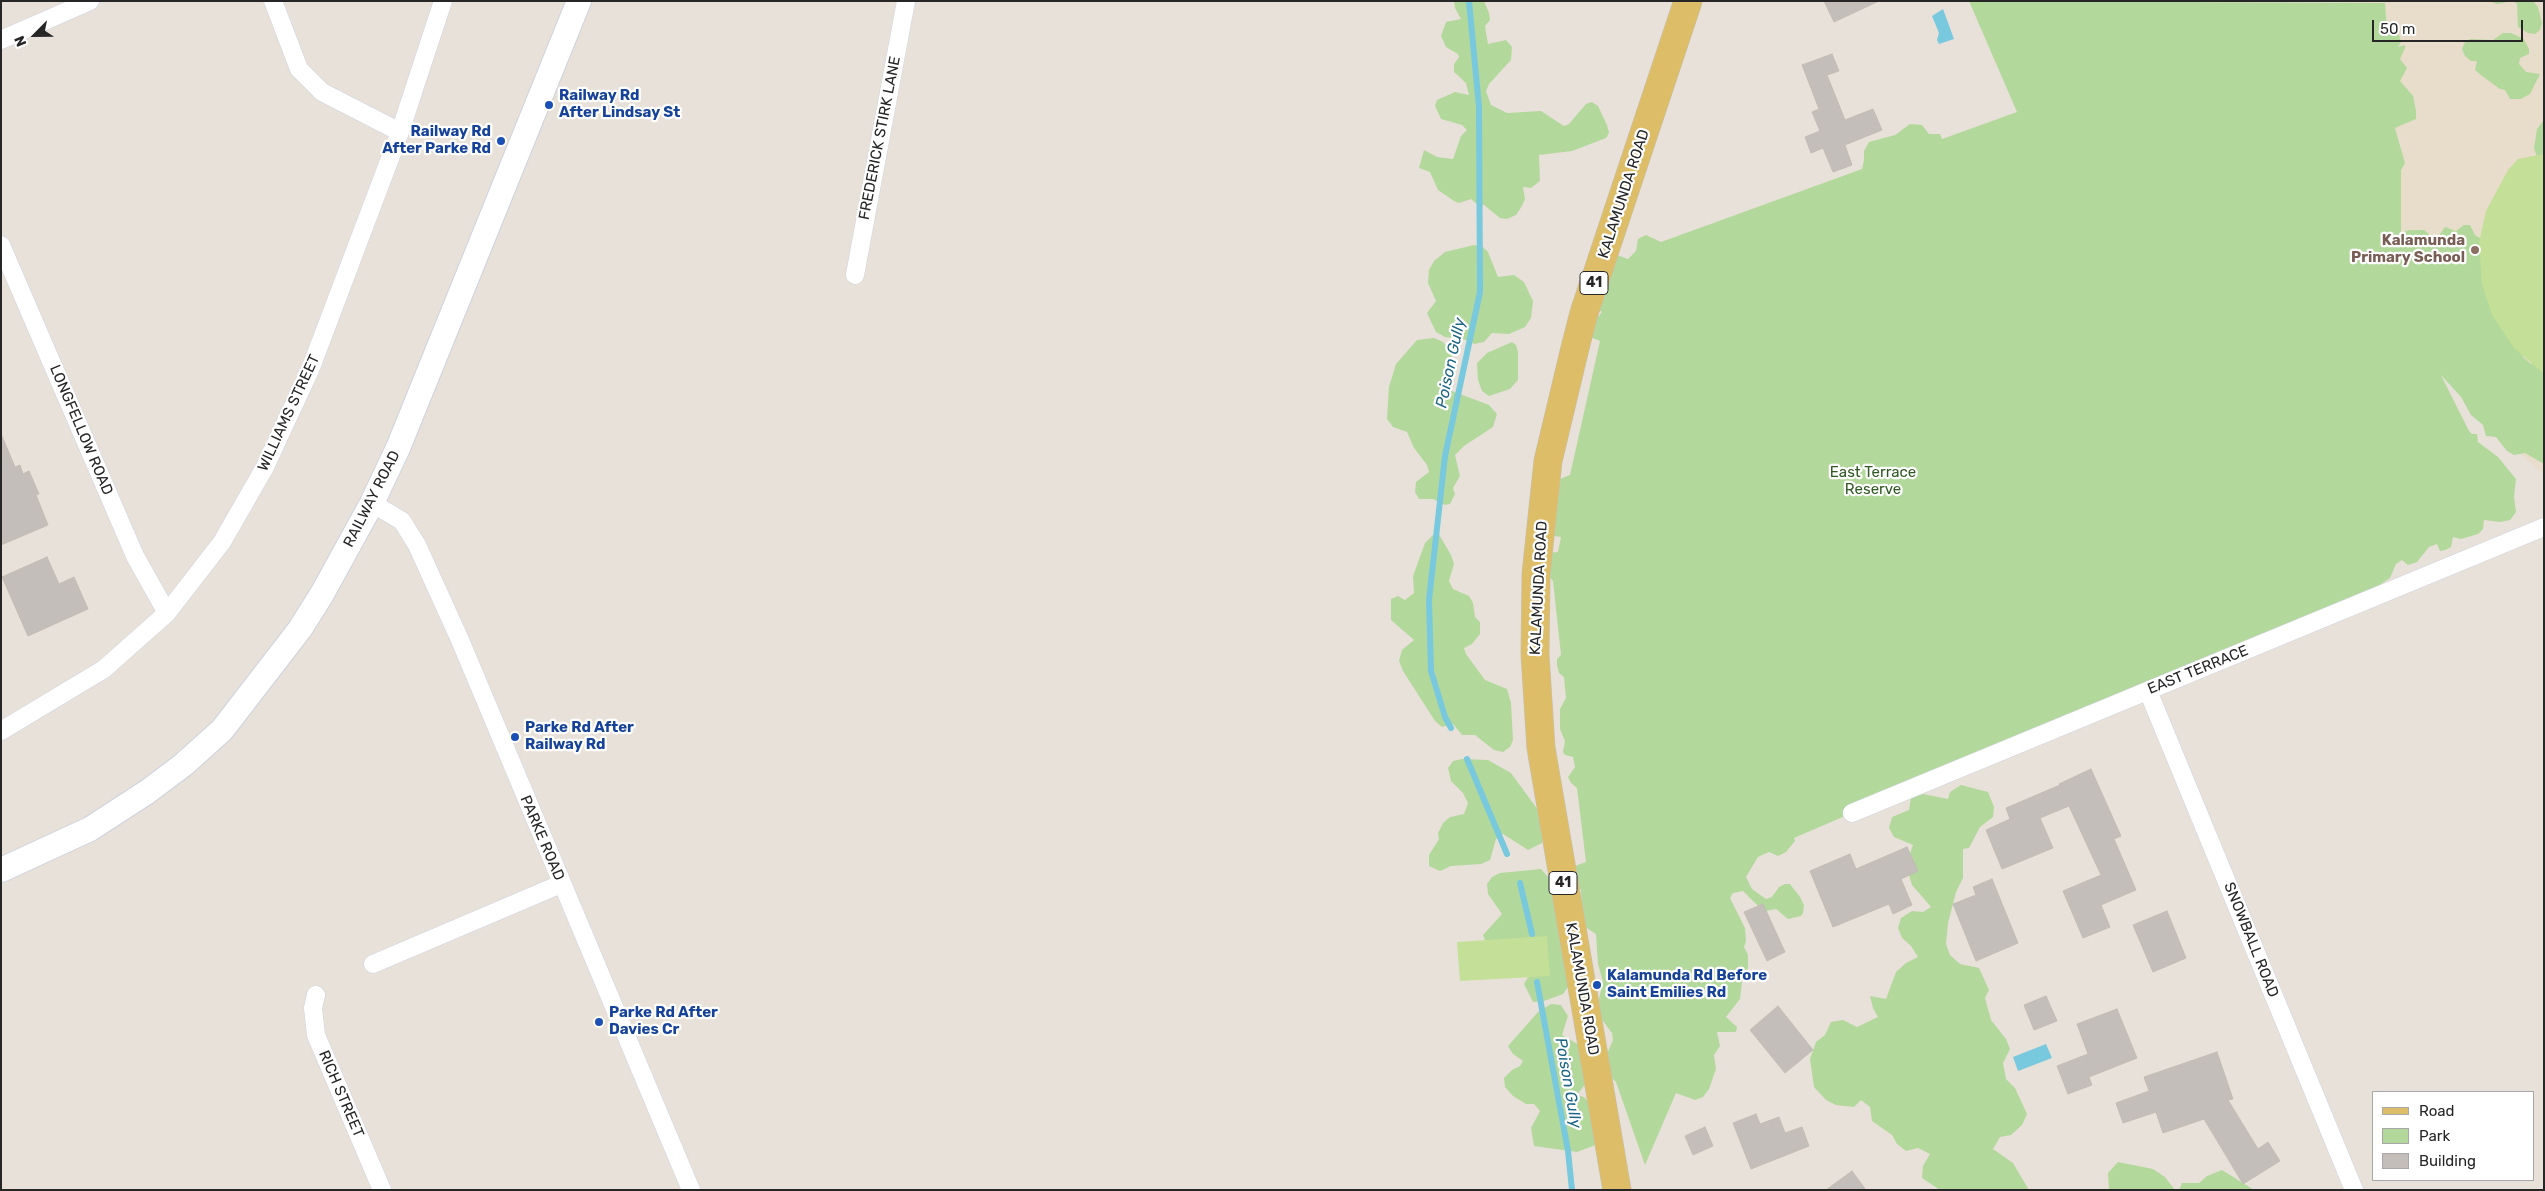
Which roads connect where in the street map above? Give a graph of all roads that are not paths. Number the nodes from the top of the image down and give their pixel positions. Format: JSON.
{"nodes":[{"id":1,"x":90,"y":1,"type":"edge"},
{"id":2,"x":273,"y":1,"type":"edge"},
{"id":3,"x":442,"y":1,"type":"edge"},
{"id":4,"x":579,"y":1,"type":"edge"},
{"id":5,"x":906,"y":1,"type":"edge"},
{"id":6,"x":1688,"y":1,"type":"edge"},
{"id":7,"x":1,"y":40,"type":"edge"},
{"id":8,"x":400,"y":132,"type":"junction"},
{"id":9,"x":1,"y":245,"type":"edge"},
{"id":10,"x":855,"y":275,"type":"dead end"},
{"id":11,"x":372,"y":503,"type":"junction"},
{"id":12,"x":2544,"y":527,"type":"edge"},
{"id":13,"x":167,"y":613,"type":"junction"},
{"id":14,"x":2148,"y":691,"type":"junction"},
{"id":15,"x":1,"y":730,"type":"edge"},
{"id":16,"x":1852,"y":813,"type":"dead end"},
{"id":17,"x":1,"y":870,"type":"edge"},
{"id":18,"x":561,"y":884,"type":"junction"},
{"id":19,"x":373,"y":964,"type":"dead end"},
{"id":20,"x":316,"y":995,"type":"dead end"},
{"id":21,"x":382,"y":1190,"type":"edge"},
{"id":22,"x":691,"y":1190,"type":"edge"},
{"id":23,"x":1617,"y":1190,"type":"edge"},
{"id":24,"x":2354,"y":1190,"type":"edge"}],
"edges":[{"from":1,"to":7,"type":"street"},
{"from":2,"to":8,"type":"street"},
{"from":3,"to":8,"type":"street","name":"WILLIAMS STREET"},
{"from":4,"to":11,"type":"street","name":"RAILWAY ROAD"},
{"from":5,"to":10,"type":"street","name":"FREDERICK STIRK LANE"},
{"from":6,"to":23,"type":"main road","name":"KALAMUNDA ROAD","number":"41"},
{"from":8,"to":13,"type":"street","name":"WILLIAMS STREET"},
{"from":9,"to":13,"type":"street","name":"LONGFELLOW ROAD"},
{"from":11,"to":17,"type":"street","name":"RAILWAY ROAD"},
{"from":11,"to":18,"type":"street","name":"PARKE ROAD"},
{"from":12,"to":14,"type":"street","name":"EAST TERRACE"},
{"from":13,"to":15,"type":"street","name":"WILLIAMS STREET"},
{"from":14,"to":16,"type":"street","name":"EAST TERRACE"},
{"from":14,"to":24,"type":"street","name":"SNOWBALL ROAD"},
{"from":18,"to":19,"type":"street"},
{"from":18,"to":22,"type":"street","name":"PARKE ROAD"},
{"from":20,"to":21,"type":"street","name":"RICH STREET"}]}
